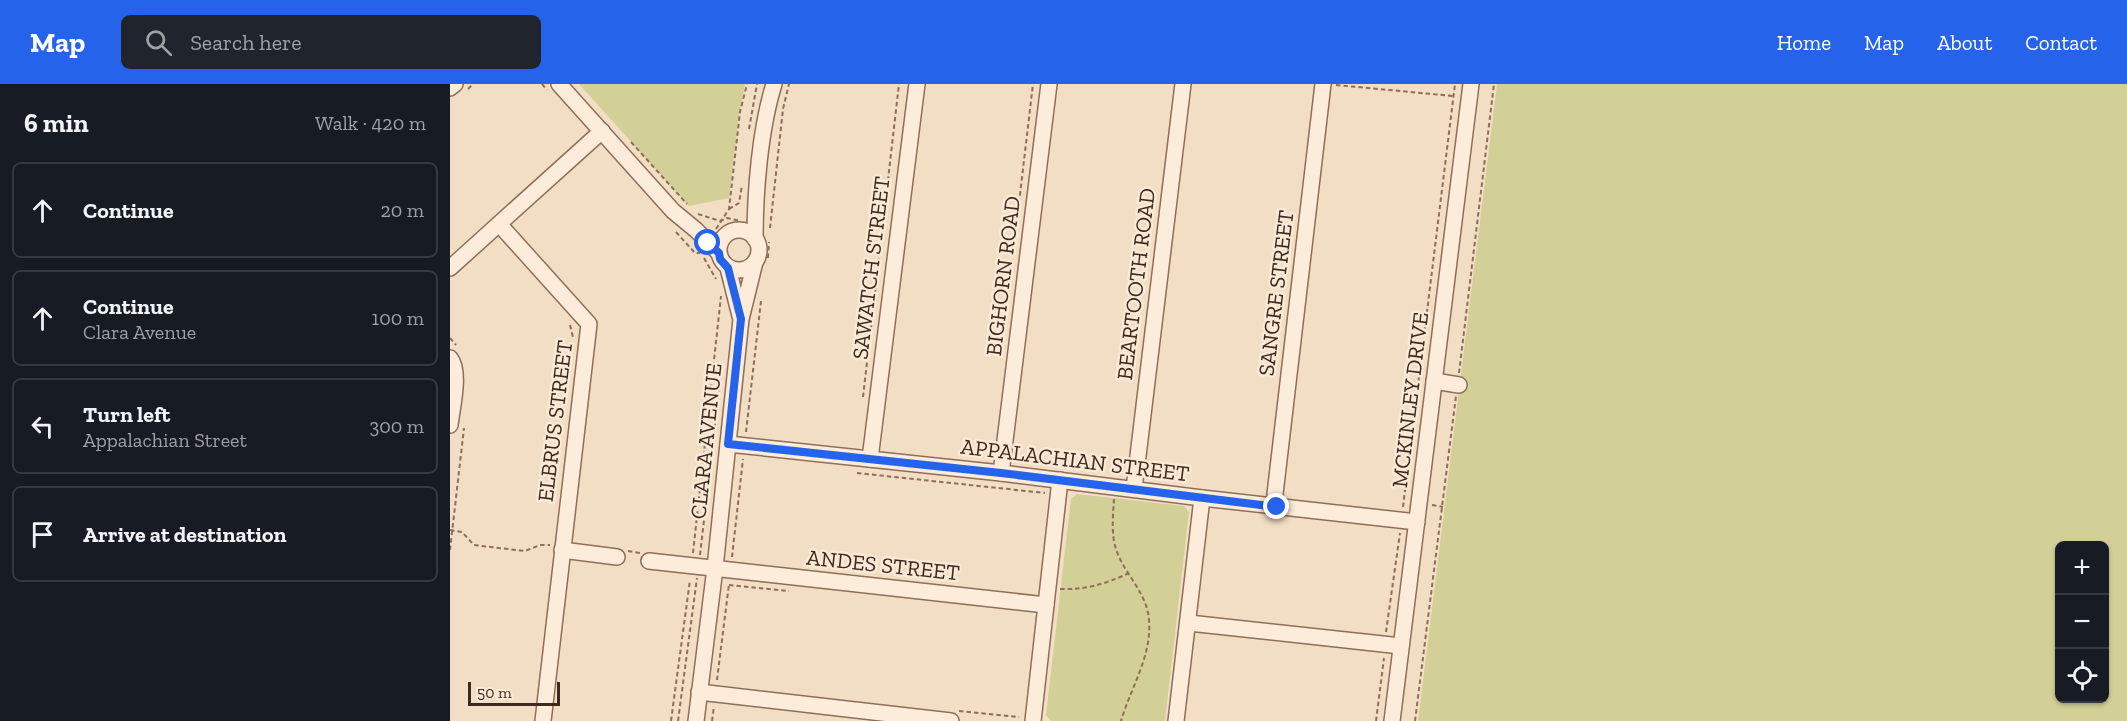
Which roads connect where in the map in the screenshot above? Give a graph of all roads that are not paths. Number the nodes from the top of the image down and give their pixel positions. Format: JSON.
{"nodes":[{"id":1,"x":455,"y":84,"type":"edge"},
{"id":2,"x":559,"y":84,"type":"edge"},
{"id":3,"x":774,"y":84,"type":"edge"},
{"id":4,"x":917,"y":84,"type":"edge"},
{"id":5,"x":1049,"y":84,"type":"edge"},
{"id":6,"x":1183,"y":84,"type":"edge"},
{"id":7,"x":1470,"y":84,"type":"edge"},
{"id":8,"x":1329,"y":85,"type":"edge"},
{"id":9,"x":450,"y":88,"type":"edge"},
{"id":10,"x":602,"y":131,"type":"junction"},
{"id":11,"x":499,"y":224,"type":"junction"},
{"id":12,"x":696,"y":230,"type":"junction"},
{"id":13,"x":747,"y":232,"type":"junction"},
{"id":14,"x":719,"y":253,"type":"junction"},
{"id":15,"x":762,"y":264,"type":"junction"},
{"id":16,"x":450,"y":268,"type":"edge"},
{"id":17,"x":728,"y":268,"type":"junction"},
{"id":18,"x":741,"y":319,"type":"junction"},
{"id":19,"x":453,"y":352,"type":"edge"},
{"id":20,"x":1434,"y":381,"type":"junction"},
{"id":21,"x":1458,"y":384,"type":"road end"},
{"id":22,"x":457,"y":422,"type":"edge"},
{"id":23,"x":728,"y":444,"type":"junction"},
{"id":24,"x":870,"y":459,"type":"junction"},
{"id":25,"x":1001,"y":473,"type":"junction"},
{"id":26,"x":1060,"y":480,"type":"junction"},
{"id":27,"x":1134,"y":489,"type":"junction"},
{"id":28,"x":1202,"y":498,"type":"junction"},
{"id":29,"x":1277,"y":507,"type":"junction"},
{"id":30,"x":1407,"y":517,"type":"junction"},
{"id":31,"x":556,"y":548,"type":"junction"},
{"id":32,"x":616,"y":557,"type":"road end"},
{"id":33,"x":649,"y":561,"type":"road end"},
{"id":34,"x":715,"y":568,"type":"junction"},
{"id":35,"x":1046,"y":605,"type":"junction"},
{"id":36,"x":1189,"y":623,"type":"junction"},
{"id":37,"x":1401,"y":646,"type":"junction"},
{"id":38,"x":699,"y":692,"type":"junction"},
{"id":39,"x":543,"y":721,"type":"edge"},
{"id":40,"x":696,"y":721,"type":"edge"},
{"id":41,"x":951,"y":721,"type":"edge"},
{"id":42,"x":1033,"y":721,"type":"edge"},
{"id":43,"x":1176,"y":721,"type":"edge"},
{"id":44,"x":1392,"y":721,"type":"edge"}],
"edges":[{"from":1,"to":9,"type":"street"},
{"from":2,"to":10,"type":"street","name":"CLARA AVENUE"},
{"from":3,"to":13,"type":"street"},
{"from":4,"to":24,"type":"street","name":"SAWATCH STREET"},
{"from":5,"to":25,"type":"street","name":"BIGHORN ROAD"},
{"from":6,"to":27,"type":"street","name":"BEARTOOTH ROAD"},
{"from":7,"to":20,"type":"street","name":"MCKINLEY DRIVE"},
{"from":8,"to":29,"type":"street","name":"SANGRE STREET"},
{"from":10,"to":11,"type":"street"},
{"from":10,"to":12,"type":"street","name":"CLARA AVENUE"},
{"from":11,"to":16,"type":"street"},
{"from":11,"to":31,"type":"street","name":"ELBRUS STREET"},
{"from":12,"to":13,"type":"street"},
{"from":12,"to":14,"type":"street","name":"CLARA AVENUE"},
{"from":13,"to":14,"type":"street"},
{"from":13,"to":15,"type":"street","name":"CLARA AVENUE"},
{"from":14,"to":17,"type":"street","name":"CLARA AVENUE"},
{"from":15,"to":17,"type":"street"},
{"from":15,"to":18,"type":"street","name":"CLARA AVENUE"},
{"from":17,"to":18,"type":"street","name":"CLARA AVENUE"},
{"from":18,"to":23,"type":"street","name":"CLARA AVENUE"},
{"from":19,"to":22,"type":"street"},
{"from":20,"to":21,"type":"street"},
{"from":20,"to":30,"type":"street","name":"MCKINLEY DRIVE"},
{"from":23,"to":24,"type":"street","name":"APPALACHIAN STREET"},
{"from":23,"to":34,"type":"street","name":"CLARA AVENUE"},
{"from":24,"to":25,"type":"street","name":"APPALACHIAN STREET"},
{"from":25,"to":26,"type":"street","name":"APPALACHIAN STREET"},
{"from":26,"to":27,"type":"street","name":"APPALACHIAN STREET"},
{"from":26,"to":35,"type":"street"},
{"from":27,"to":28,"type":"street","name":"APPALACHIAN STREET"},
{"from":28,"to":29,"type":"street","name":"APPALACHIAN STREET"},
{"from":28,"to":36,"type":"street"},
{"from":29,"to":30,"type":"street","name":"APPALACHIAN STREET"},
{"from":30,"to":37,"type":"street","name":"MCKINLEY DRIVE"},
{"from":31,"to":32,"type":"street"},
{"from":31,"to":39,"type":"street","name":"ELBRUS STREET"},
{"from":33,"to":34,"type":"street"},
{"from":34,"to":35,"type":"street","name":"ANDES STREET"},
{"from":34,"to":38,"type":"street","name":"CLARA AVENUE"},
{"from":35,"to":42,"type":"street"},
{"from":36,"to":37,"type":"street"},
{"from":36,"to":43,"type":"street"},
{"from":37,"to":44,"type":"street","name":"MCKINLEY DRIVE"},
{"from":38,"to":40,"type":"street","name":"CLARA AVENUE"},
{"from":38,"to":41,"type":"street"}]}
